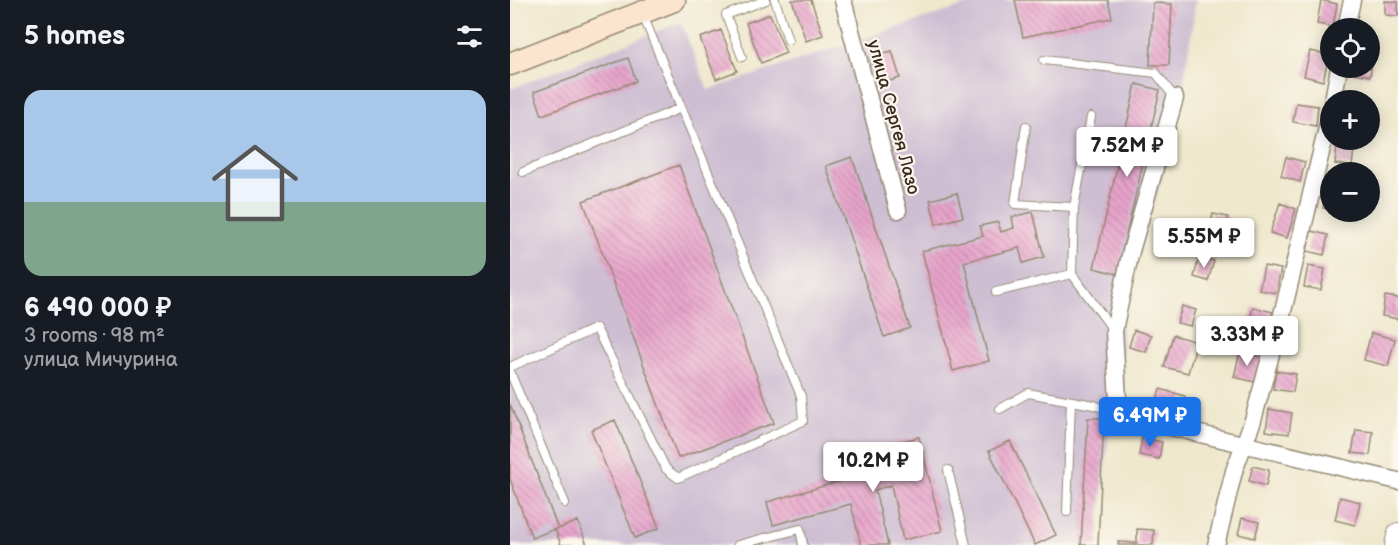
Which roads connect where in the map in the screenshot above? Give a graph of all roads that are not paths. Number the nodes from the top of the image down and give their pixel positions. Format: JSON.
{"nodes":[{"id":1,"x":766,"y":0,"type":"edge"},
{"id":2,"x":775,"y":0,"type":"edge"},
{"id":3,"x":843,"y":0,"type":"edge"},
{"id":4,"x":1352,"y":0,"type":"edge"},
{"id":5,"x":669,"y":1,"type":"edge"},
{"id":6,"x":642,"y":12,"type":"junction"},
{"id":7,"x":1348,"y":18,"type":"edge"},
{"id":8,"x":788,"y":40,"type":"dead end"},
{"id":9,"x":742,"y":57,"type":"dead end"},
{"id":10,"x":1044,"y":60,"type":"dead end"},
{"id":11,"x":510,"y":63,"type":"edge"},
{"id":12,"x":1175,"y":98,"type":"joint"},
{"id":13,"x":681,"y":108,"type":"junction"},
{"id":14,"x":1091,"y":117,"type":"dead end"},
{"id":15,"x":1026,"y":126,"type":"dead end"},
{"id":16,"x":1322,"y":150,"type":"edge"},
{"id":17,"x":523,"y":172,"type":"dead end"},
{"id":18,"x":1074,"y":207,"type":"junction"},
{"id":19,"x":898,"y":210,"type":"dead end"},
{"id":20,"x":1072,"y":274,"type":"junction"},
{"id":21,"x":996,"y":292,"type":"dead end"},
{"id":22,"x":1114,"y":330,"type":"junction"},
{"id":23,"x":510,"y":367,"type":"edge"},
{"id":24,"x":511,"y":379,"type":"edge"},
{"id":25,"x":1071,"y":401,"type":"junction"},
{"id":26,"x":1000,"y":409,"type":"dead end"},
{"id":27,"x":1125,"y":417,"type":"junction"},
{"id":28,"x":1244,"y":445,"type":"junction"},
{"id":29,"x":948,"y":470,"type":"dead end"},
{"id":30,"x":1398,"y":481,"type":"edge"},
{"id":31,"x":565,"y":503,"type":"dead end"},
{"id":32,"x":1067,"y":512,"type":"dead end"},
{"id":33,"x":1398,"y":532,"type":"edge"},
{"id":34,"x":738,"y":545,"type":"edge"},
{"id":35,"x":804,"y":545,"type":"edge"},
{"id":36,"x":966,"y":545,"type":"edge"},
{"id":37,"x":1216,"y":545,"type":"edge"},
{"id":38,"x":1395,"y":545,"type":"edge"}],
"edges":[{"from":1,"to":9,"type":"lane"},
{"from":2,"to":8,"type":"lane"},
{"from":3,"to":19,"type":"street","name":"улица Сергея Лазо"},
{"from":4,"to":7,"type":"street"},
{"from":5,"to":6,"type":"main road"},
{"from":6,"to":11,"type":"main road"},
{"from":6,"to":13,"type":"lane"},
{"from":10,"to":12,"type":"lane"},
{"from":12,"to":22,"type":"street"},
{"from":13,"to":17,"type":"lane"},
{"from":13,"to":23,"type":"lane"},
{"from":14,"to":18,"type":"lane"},
{"from":15,"to":18,"type":"lane"},
{"from":16,"to":28,"type":"street"},
{"from":18,"to":20,"type":"lane"},
{"from":20,"to":21,"type":"lane"},
{"from":20,"to":22,"type":"lane"},
{"from":22,"to":27,"type":"street"},
{"from":24,"to":31,"type":"lane"},
{"from":25,"to":26,"type":"lane"},
{"from":25,"to":27,"type":"lane"},
{"from":25,"to":32,"type":"lane"},
{"from":27,"to":28,"type":"street"},
{"from":28,"to":30,"type":"street"},
{"from":28,"to":37,"type":"street"},
{"from":29,"to":36,"type":"lane"},
{"from":33,"to":38,"type":"street"},
{"from":34,"to":35,"type":"lane"}]}
